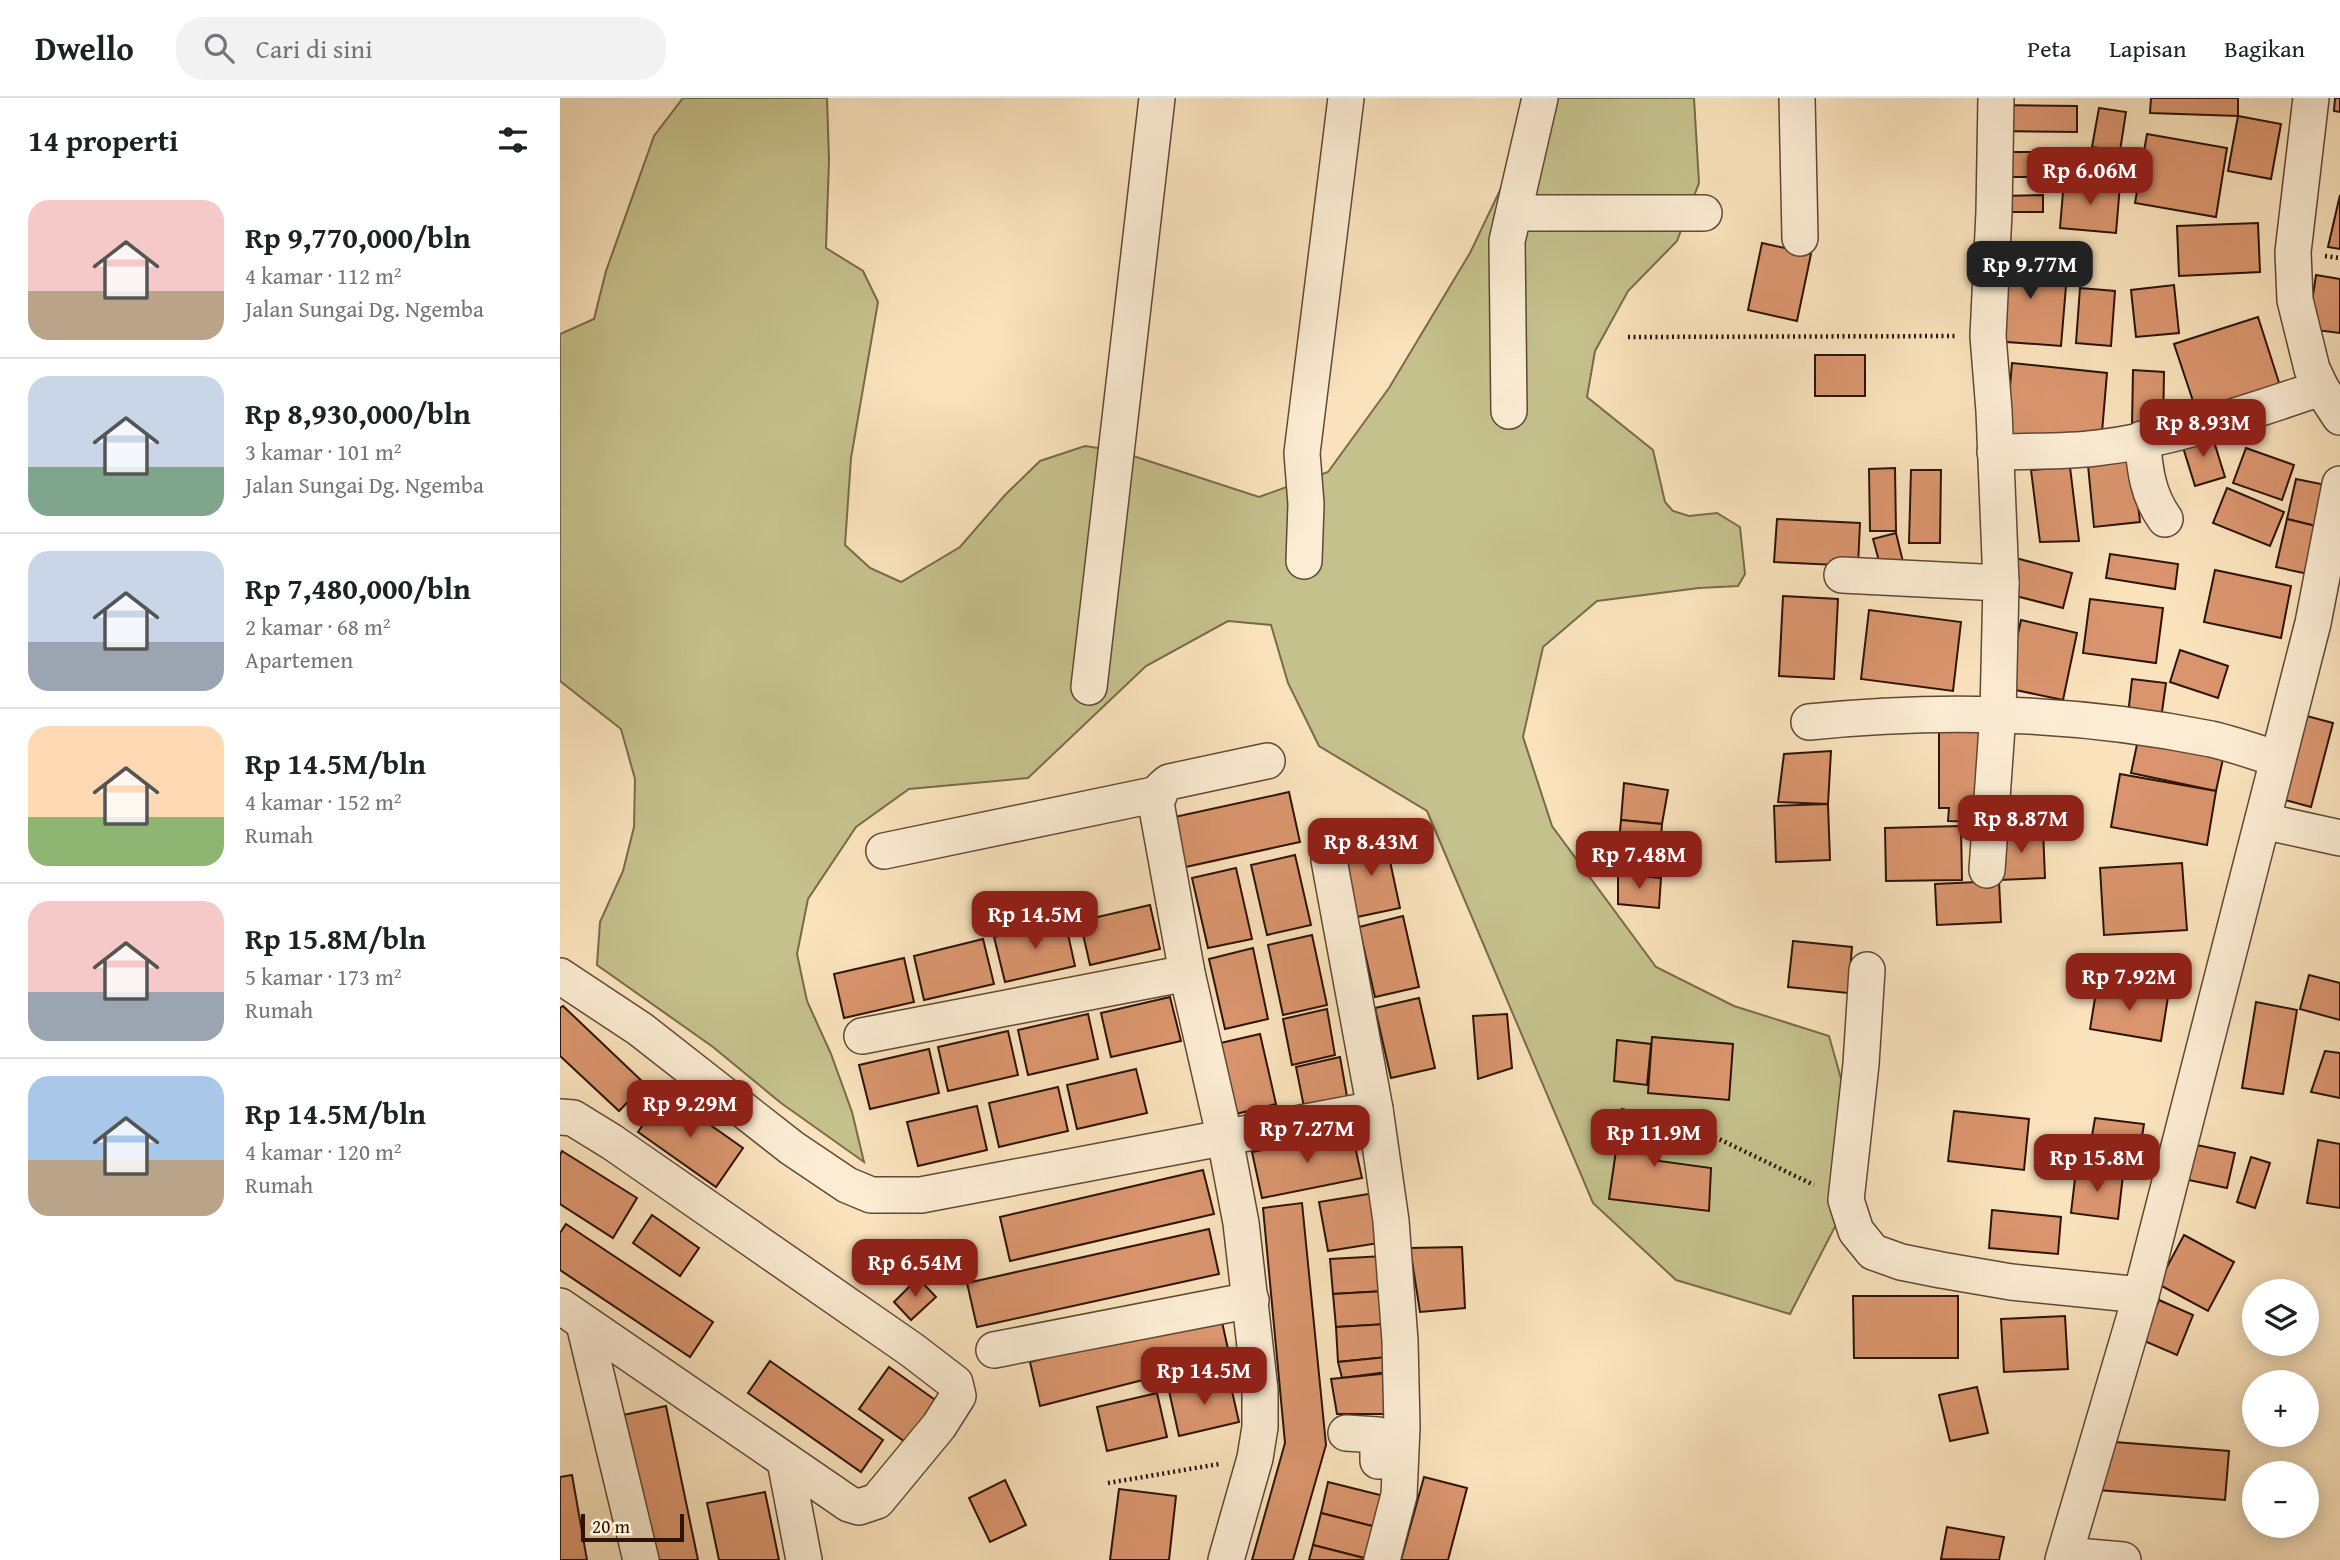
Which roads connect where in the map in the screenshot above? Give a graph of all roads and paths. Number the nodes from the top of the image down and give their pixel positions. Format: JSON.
{"nodes":[{"id":1,"x":1157,"y":98,"type":"edge"},
{"id":2,"x":1346,"y":98,"type":"edge"},
{"id":3,"x":1541,"y":98,"type":"edge"},
{"id":4,"x":1797,"y":98,"type":"edge"},
{"id":5,"x":1996,"y":98,"type":"edge"},
{"id":6,"x":2311,"y":98,"type":"edge"},
{"id":7,"x":1514,"y":213,"type":"junction"},
{"id":8,"x":1704,"y":213,"type":"dead end"},
{"id":9,"x":1800,"y":238,"type":"dead end"},
{"id":10,"x":1988,"y":336,"type":"junction"},
{"id":11,"x":1628,"y":337,"type":"dead end"},
{"id":12,"x":2321,"y":388,"type":"junction"},
{"id":13,"x":1509,"y":411,"type":"dead end"},
{"id":14,"x":2340,"y":417,"type":"edge"},
{"id":15,"x":2142,"y":439,"type":"junction"},
{"id":16,"x":1995,"y":452,"type":"junction"},
{"id":17,"x":2340,"y":484,"type":"edge"},
{"id":18,"x":2165,"y":519,"type":"dead end"},
{"id":19,"x":1304,"y":561,"type":"dead end"},
{"id":20,"x":1842,"y":575,"type":"dead end"},
{"id":21,"x":2001,"y":583,"type":"junction"},
{"id":22,"x":1089,"y":687,"type":"dead end"},
{"id":23,"x":1998,"y":713,"type":"junction"},
{"id":24,"x":1809,"y":722,"type":"dead end"},
{"id":25,"x":2277,"y":759,"type":"junction"},
{"id":26,"x":1267,"y":761,"type":"dead end"},
{"id":27,"x":1158,"y":794,"type":"junction"},
{"id":28,"x":2263,"y":821,"type":"junction"},
{"id":29,"x":2340,"y":838,"type":"edge"},
{"id":30,"x":884,"y":851,"type":"dead end"},
{"id":31,"x":1329,"y":860,"type":"dead end"},
{"id":32,"x":1987,"y":870,"type":"dead end"},
{"id":33,"x":1867,"y":970,"type":"dead end"},
{"id":34,"x":1187,"y":973,"type":"junction"},
{"id":35,"x":560,"y":976,"type":"edge"},
{"id":36,"x":862,"y":1036,"type":"dead end"},
{"id":37,"x":1375,"y":1110,"type":"junction"},
{"id":38,"x":560,"y":1117,"type":"edge"},
{"id":39,"x":1690,"y":1125,"type":"dead end"},
{"id":40,"x":1225,"y":1139,"type":"junction"},
{"id":41,"x":1846,"y":1200,"type":"junction"},
{"id":42,"x":2141,"y":1295,"type":"junction"},
{"id":43,"x":1251,"y":1300,"type":"junction"},
{"id":44,"x":572,"y":1315,"type":"edge"},
{"id":45,"x":994,"y":1350,"type":"dead end"},
{"id":46,"x":1346,"y":1433,"type":"dead end"},
{"id":47,"x":1255,"y":1458,"type":"junction"},
{"id":48,"x":785,"y":1461,"type":"junction"},
{"id":49,"x":1401,"y":1461,"type":"junction"},
{"id":50,"x":1108,"y":1483,"type":"dead end"},
{"id":51,"x":2064,"y":1558,"type":"edge"},
{"id":52,"x":641,"y":1560,"type":"edge"},
{"id":53,"x":804,"y":1560,"type":"edge"},
{"id":54,"x":1226,"y":1560,"type":"edge"},
{"id":55,"x":1382,"y":1560,"type":"edge"},
{"id":56,"x":2123,"y":1560,"type":"edge"}],
"edges":[{"from":1,"to":22,"type":"street"},
{"from":2,"to":19,"type":"street"},
{"from":3,"to":7,"type":"street"},
{"from":4,"to":9,"type":"street"},
{"from":5,"to":10,"type":"street"},
{"from":6,"to":12,"type":"street"},
{"from":7,"to":8,"type":"street"},
{"from":7,"to":13,"type":"street"},
{"from":10,"to":11,"type":"path"},
{"from":10,"to":16,"type":"street"},
{"from":12,"to":14,"type":"street"},
{"from":12,"to":15,"type":"street"},
{"from":15,"to":16,"type":"street"},
{"from":15,"to":18,"type":"street"},
{"from":16,"to":21,"type":"street"},
{"from":17,"to":25,"type":"street"},
{"from":20,"to":21,"type":"street"},
{"from":21,"to":23,"type":"street"},
{"from":23,"to":24,"type":"street"},
{"from":23,"to":25,"type":"street"},
{"from":23,"to":32,"type":"street"},
{"from":25,"to":28,"type":"street"},
{"from":26,"to":27,"type":"street"},
{"from":27,"to":30,"type":"street"},
{"from":27,"to":34,"type":"street"},
{"from":28,"to":29,"type":"street"},
{"from":28,"to":42,"type":"street"},
{"from":31,"to":37,"type":"street"},
{"from":33,"to":41,"type":"street"},
{"from":34,"to":36,"type":"street"},
{"from":34,"to":40,"type":"street"},
{"from":35,"to":40,"type":"street"},
{"from":37,"to":40,"type":"street"},
{"from":37,"to":49,"type":"street"},
{"from":38,"to":48,"type":"street"},
{"from":39,"to":41,"type":"path"},
{"from":40,"to":43,"type":"street"},
{"from":41,"to":42,"type":"street"},
{"from":42,"to":51,"type":"street"},
{"from":43,"to":45,"type":"street"},
{"from":43,"to":47,"type":"street"},
{"from":44,"to":48,"type":"street"},
{"from":44,"to":52,"type":"street"},
{"from":46,"to":49,"type":"street"},
{"from":47,"to":50,"type":"path"},
{"from":47,"to":54,"type":"street"},
{"from":48,"to":53,"type":"street"},
{"from":49,"to":55,"type":"street"},
{"from":51,"to":56,"type":"street"}]}
